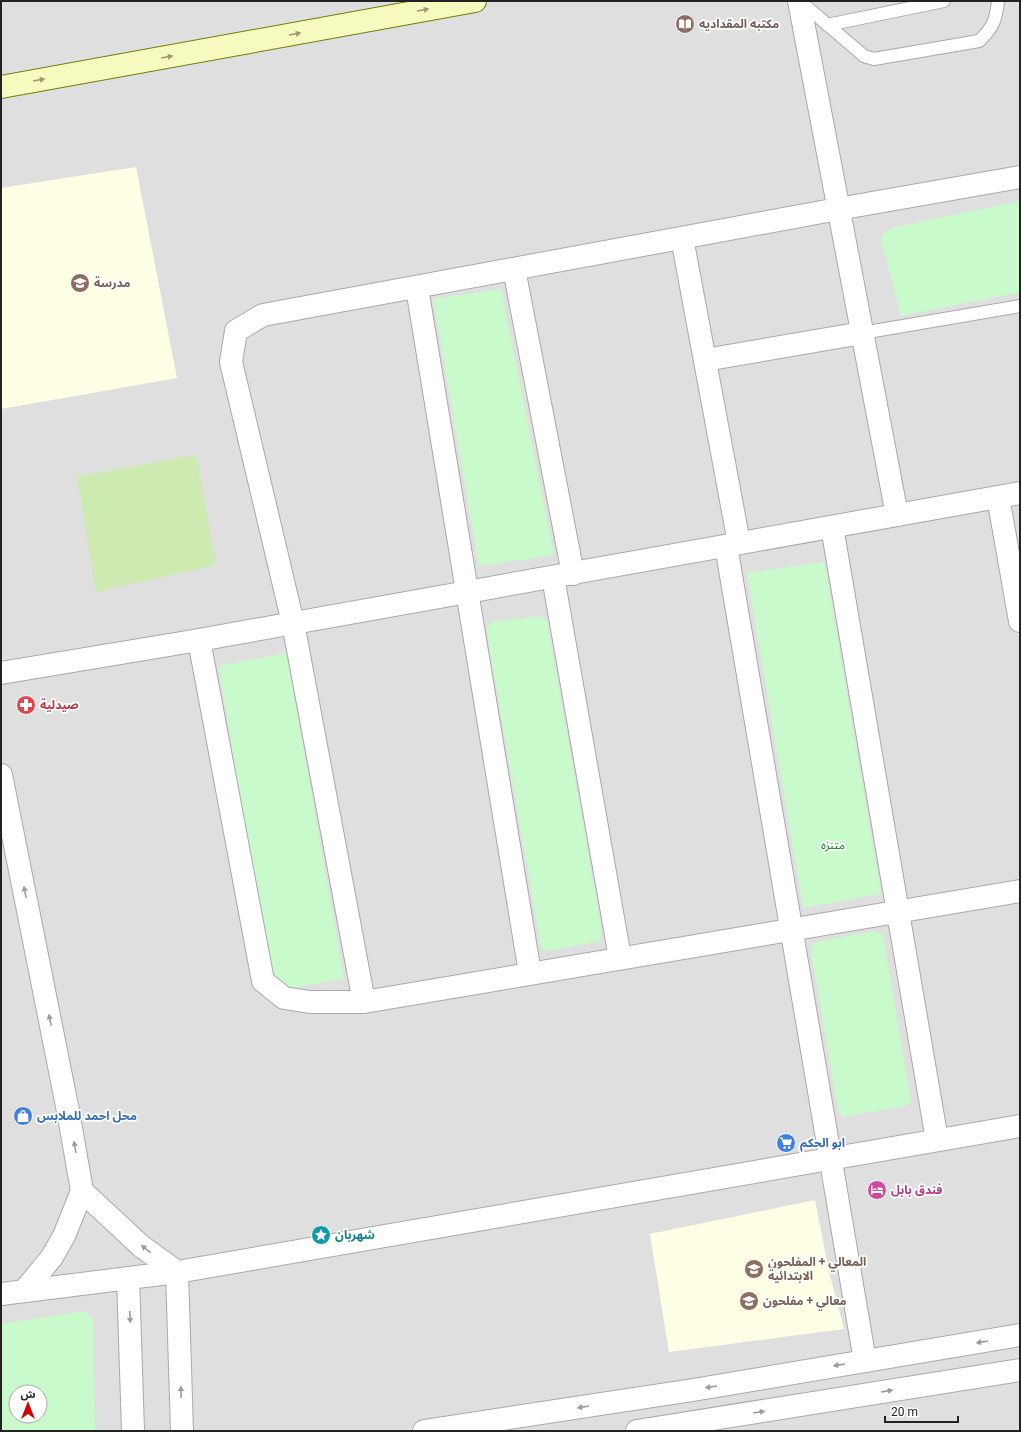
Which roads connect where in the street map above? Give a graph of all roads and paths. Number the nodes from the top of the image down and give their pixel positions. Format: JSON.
{"nodes":[{"id":1,"x":475,"y":1,"type":"edge"},
{"id":2,"x":799,"y":1,"type":"edge"},
{"id":3,"x":944,"y":1,"type":"edge"},
{"id":4,"x":998,"y":1,"type":"edge"},
{"id":5,"x":827,"y":25,"type":"junction"},
{"id":6,"x":1,"y":87,"type":"edge"},
{"id":7,"x":1020,"y":178,"type":"edge"},
{"id":8,"x":838,"y":209,"type":"junction"},
{"id":9,"x":682,"y":238,"type":"junction"},
{"id":10,"x":514,"y":269,"type":"junction"},
{"id":11,"x":417,"y":288,"type":"junction"},
{"id":12,"x":1020,"y":306,"type":"edge"},
{"id":13,"x":862,"y":333,"type":"junction"},
{"id":14,"x":705,"y":360,"type":"junction"},
{"id":15,"x":1020,"y":493,"type":"edge"},
{"id":16,"x":998,"y":497,"type":"junction"},
{"id":17,"x":897,"y":515,"type":"junction"},
{"id":18,"x":832,"y":527,"type":"junction"},
{"id":19,"x":733,"y":544,"type":"junction"},
{"id":20,"x":563,"y":576,"type":"junction"},
{"id":21,"x":466,"y":592,"type":"junction"},
{"id":22,"x":1020,"y":621,"type":"edge"},
{"id":23,"x":293,"y":623,"type":"junction"},
{"id":24,"x":199,"y":640,"type":"junction"},
{"id":25,"x":1,"y":673,"type":"edge"},
{"id":26,"x":1,"y":775,"type":"edge"},
{"id":27,"x":1020,"y":891,"type":"edge"},
{"id":28,"x":898,"y":910,"type":"junction"},
{"id":29,"x":792,"y":930,"type":"junction"},
{"id":30,"x":620,"y":958,"type":"junction"},
{"id":31,"x":530,"y":973,"type":"junction"},
{"id":32,"x":364,"y":1002,"type":"junction"},
{"id":33,"x":1020,"y":1126,"type":"edge"},
{"id":34,"x":937,"y":1140,"type":"junction"},
{"id":35,"x":832,"y":1158,"type":"junction"},
{"id":36,"x":82,"y":1191,"type":"junction"},
{"id":37,"x":177,"y":1272,"type":"junction"},
{"id":38,"x":128,"y":1278,"type":"junction"},
{"id":39,"x":25,"y":1290,"type":"junction"},
{"id":40,"x":1,"y":1294,"type":"edge"},
{"id":41,"x":1020,"y":1335,"type":"edge"},
{"id":42,"x":865,"y":1361,"type":"junction"},
{"id":43,"x":1020,"y":1370,"type":"edge"},
{"id":44,"x":133,"y":1431,"type":"edge"},
{"id":45,"x":182,"y":1431,"type":"edge"},
{"id":46,"x":424,"y":1431,"type":"edge"},
{"id":47,"x":637,"y":1431,"type":"edge"}],
"edges":[{"from":6,"to":1,"type":"main road","one_way":true},
{"from":2,"to":5,"type":"lane"},
{"from":2,"to":8,"type":"street"},
{"from":3,"to":5,"type":"lane"},
{"from":4,"to":5,"type":"lane"},
{"from":7,"to":8,"type":"street"},
{"from":8,"to":9,"type":"street"},
{"from":8,"to":13,"type":"street"},
{"from":9,"to":10,"type":"street"},
{"from":9,"to":14,"type":"street"},
{"from":10,"to":11,"type":"street"},
{"from":10,"to":20,"type":"street"},
{"from":11,"to":21,"type":"street"},
{"from":11,"to":23,"type":"street"},
{"from":12,"to":13,"type":"lane"},
{"from":13,"to":14,"type":"street"},
{"from":13,"to":17,"type":"street"},
{"from":14,"to":19,"type":"street"},
{"from":15,"to":16,"type":"street"},
{"from":16,"to":17,"type":"street"},
{"from":16,"to":22,"type":"street"},
{"from":17,"to":18,"type":"street"},
{"from":18,"to":19,"type":"street"},
{"from":18,"to":28,"type":"street"},
{"from":19,"to":20,"type":"street"},
{"from":19,"to":29,"type":"street"},
{"from":20,"to":21,"type":"street"},
{"from":20,"to":30,"type":"street"},
{"from":21,"to":23,"type":"street"},
{"from":21,"to":31,"type":"street"},
{"from":23,"to":24,"type":"street"},
{"from":23,"to":32,"type":"street"},
{"from":24,"to":25,"type":"street"},
{"from":24,"to":32,"type":"street"},
{"from":36,"to":26,"type":"street","one_way":true},
{"from":27,"to":28,"type":"street"},
{"from":28,"to":29,"type":"street"},
{"from":28,"to":34,"type":"street"},
{"from":29,"to":30,"type":"street"},
{"from":29,"to":35,"type":"street"},
{"from":30,"to":31,"type":"street"},
{"from":31,"to":32,"type":"street"},
{"from":33,"to":34,"type":"street"},
{"from":34,"to":35,"type":"street"},
{"from":35,"to":37,"type":"street"},
{"from":35,"to":42,"type":"street"},
{"from":37,"to":36,"type":"street","one_way":true},
{"from":36,"to":39,"type":"street"},
{"from":37,"to":38,"type":"street"},
{"from":45,"to":37,"type":"street","one_way":true},
{"from":38,"to":39,"type":"street"},
{"from":38,"to":44,"type":"street","one_way":true},
{"from":39,"to":40,"type":"street"},
{"from":41,"to":42,"type":"street","one_way":true},
{"from":42,"to":46,"type":"street","one_way":true},
{"from":47,"to":43,"type":"street","one_way":true}]}
